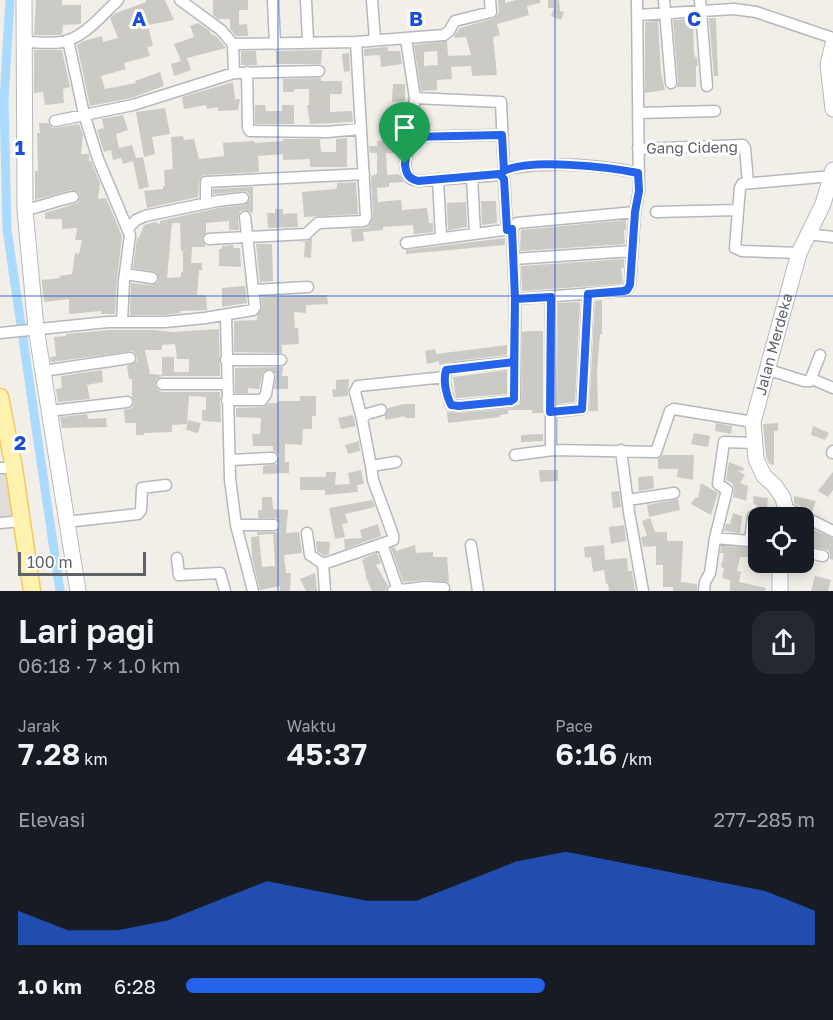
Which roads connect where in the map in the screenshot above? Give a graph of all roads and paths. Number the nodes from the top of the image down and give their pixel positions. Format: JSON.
{"nodes":[{"id":1,"x":24,"y":0,"type":"edge"},
{"id":2,"x":118,"y":0,"type":"edge"},
{"id":3,"x":180,"y":0,"type":"edge"},
{"id":4,"x":273,"y":0,"type":"edge"},
{"id":5,"x":306,"y":0,"type":"edge"},
{"id":6,"x":372,"y":0,"type":"edge"},
{"id":7,"x":490,"y":0,"type":"edge"},
{"id":8,"x":637,"y":0,"type":"edge"},
{"id":9,"x":664,"y":0,"type":"edge"},
{"id":10,"x":734,"y":4,"type":"edge"},
{"id":11,"x":701,"y":6,"type":"edge"},
{"id":12,"x":665,"y":13,"type":"junction"},
{"id":13,"x":638,"y":15,"type":"junction"},
{"id":14,"x":833,"y":38,"type":"edge"},
{"id":15,"x":406,"y":39,"type":"junction"},
{"id":16,"x":68,"y":40,"type":"junction"},
{"id":17,"x":375,"y":40,"type":"junction"},
{"id":18,"x":24,"y":42,"type":"junction"},
{"id":19,"x":308,"y":42,"type":"junction"},
{"id":20,"x":356,"y":42,"type":"junction"},
{"id":21,"x":233,"y":44,"type":"junction"},
{"id":22,"x":275,"y":44,"type":"junction"},
{"id":23,"x":833,"y":44,"type":"edge"},
{"id":24,"x":319,"y":70,"type":"dead end"},
{"id":25,"x":247,"y":72,"type":"junction"},
{"id":26,"x":234,"y":73,"type":"junction"},
{"id":27,"x":671,"y":83,"type":"dead end"},
{"id":28,"x":707,"y":86,"type":"dead end"},
{"id":29,"x":414,"y":99,"type":"junction"},
{"id":30,"x":833,"y":109,"type":"edge"},
{"id":31,"x":715,"y":111,"type":"dead end"},
{"id":32,"x":638,"y":113,"type":"junction"},
{"id":33,"x":84,"y":114,"type":"junction"},
{"id":34,"x":55,"y":121,"type":"dead end"},
{"id":35,"x":361,"y":129,"type":"junction"},
{"id":36,"x":502,"y":135,"type":"junction"},
{"id":37,"x":409,"y":137,"type":"junction"},
{"id":38,"x":638,"y":149,"type":"junction"},
{"id":39,"x":503,"y":173,"type":"junction"},
{"id":40,"x":638,"y":173,"type":"junction"},
{"id":41,"x":832,"y":173,"type":"edge"},
{"id":42,"x":364,"y":174,"type":"junction"},
{"id":43,"x":472,"y":178,"type":"junction"},
{"id":44,"x":438,"y":179,"type":"junction"},
{"id":45,"x":748,"y":183,"type":"junction"},
{"id":46,"x":73,"y":197,"type":"dead end"},
{"id":47,"x":243,"y":198,"type":"dead end"},
{"id":48,"x":828,"y":201,"type":"edge"},
{"id":49,"x":206,"y":203,"type":"junction"},
{"id":50,"x":24,"y":210,"type":"junction"},
{"id":51,"x":737,"y":210,"type":"junction"},
{"id":52,"x":635,"y":212,"type":"junction"},
{"id":53,"x":656,"y":212,"type":"dead end"},
{"id":54,"x":245,"y":217,"type":"dead end"},
{"id":55,"x":128,"y":228,"type":"junction"},
{"id":56,"x":510,"y":229,"type":"junction"},
{"id":57,"x":475,"y":233,"type":"junction"},
{"id":58,"x":808,"y":234,"type":"junction"},
{"id":59,"x":441,"y":237,"type":"junction"},
{"id":60,"x":833,"y":237,"type":"edge"},
{"id":61,"x":248,"y":238,"type":"junction"},
{"id":62,"x":209,"y":239,"type":"dead end"},
{"id":63,"x":406,"y":243,"type":"dead end"},
{"id":64,"x":632,"y":251,"type":"junction"},
{"id":65,"x":799,"y":253,"type":"junction"},
{"id":66,"x":513,"y":259,"type":"junction"},
{"id":67,"x":125,"y":274,"type":"junction"},
{"id":68,"x":152,"y":278,"type":"dead end"},
{"id":69,"x":308,"y":286,"type":"dead end"},
{"id":70,"x":253,"y":290,"type":"junction"},
{"id":71,"x":588,"y":294,"type":"junction"},
{"id":72,"x":551,"y":297,"type":"junction"},
{"id":73,"x":515,"y":299,"type":"junction"},
{"id":74,"x":226,"y":315,"type":"junction"},
{"id":75,"x":122,"y":321,"type":"junction"},
{"id":76,"x":34,"y":329,"type":"junction"},
{"id":77,"x":0,"y":333,"type":"edge"},
{"id":78,"x":820,"y":355,"type":"dead end"},
{"id":79,"x":130,"y":358,"type":"dead end"},
{"id":80,"x":226,"y":360,"type":"junction"},
{"id":81,"x":280,"y":360,"type":"dead end"},
{"id":82,"x":514,"y":362,"type":"junction"},
{"id":83,"x":766,"y":369,"type":"junction"},
{"id":84,"x":43,"y":371,"type":"junction"},
{"id":85,"x":269,"y":376,"type":"dead end"},
{"id":86,"x":445,"y":377,"type":"junction"},
{"id":87,"x":812,"y":379,"type":"junction"},
{"id":88,"x":162,"y":384,"type":"dead end"},
{"id":89,"x":227,"y":384,"type":"junction"},
{"id":90,"x":833,"y":388,"type":"edge"},
{"id":91,"x":0,"y":397,"type":"edge"},
{"id":92,"x":227,"y":400,"type":"junction"},
{"id":93,"x":127,"y":402,"type":"dead end"},
{"id":94,"x":381,"y":410,"type":"dead end"},
{"id":95,"x":49,"y":411,"type":"junction"},
{"id":96,"x":550,"y":412,"type":"junction"},
{"id":97,"x":362,"y":419,"type":"junction"},
{"id":98,"x":753,"y":422,"type":"junction"},
{"id":99,"x":754,"y":443,"type":"junction"},
{"id":100,"x":553,"y":450,"type":"junction"},
{"id":101,"x":621,"y":450,"type":"junction"},
{"id":102,"x":515,"y":455,"type":"dead end"},
{"id":103,"x":272,"y":458,"type":"dead end"},
{"id":104,"x":230,"y":460,"type":"junction"},
{"id":105,"x":396,"y":462,"type":"dead end"},
{"id":106,"x":370,"y":466,"type":"junction"},
{"id":107,"x":7,"y":468,"type":"edge"},
{"id":108,"x":166,"y":485,"type":"dead end"},
{"id":109,"x":674,"y":493,"type":"dead end"},
{"id":110,"x":628,"y":500,"type":"junction"},
{"id":111,"x":783,"y":507,"type":"edge"},
{"id":112,"x":21,"y":520,"type":"junction"},
{"id":113,"x":66,"y":522,"type":"junction"},
{"id":114,"x":0,"y":523,"type":"edge"},
{"id":115,"x":814,"y":524,"type":"edge"},
{"id":116,"x":236,"y":525,"type":"junction"},
{"id":117,"x":274,"y":525,"type":"dead end"},
{"id":118,"x":833,"y":531,"type":"edge"},
{"id":119,"x":306,"y":533,"type":"dead end"},
{"id":120,"x":715,"y":538,"type":"junction"},
{"id":121,"x":748,"y":541,"type":"edge"},
{"id":122,"x":382,"y":544,"type":"junction"},
{"id":123,"x":471,"y":545,"type":"dead end"},
{"id":124,"x":814,"y":554,"type":"edge"},
{"id":125,"x":823,"y":556,"type":"dead end"},
{"id":126,"x":177,"y":558,"type":"dead end"},
{"id":127,"x":323,"y":564,"type":"junction"},
{"id":128,"x":780,"y":573,"type":"edge"},
{"id":129,"x":444,"y":588,"type":"dead end"},
{"id":130,"x":395,"y":590,"type":"edge"},
{"id":131,"x":32,"y":591,"type":"edge"},
{"id":132,"x":78,"y":591,"type":"edge"},
{"id":133,"x":225,"y":591,"type":"edge"},
{"id":134,"x":254,"y":591,"type":"edge"},
{"id":135,"x":325,"y":591,"type":"edge"},
{"id":136,"x":478,"y":591,"type":"edge"},
{"id":137,"x":643,"y":591,"type":"edge"},
{"id":138,"x":704,"y":591,"type":"edge"},
{"id":139,"x":780,"y":591,"type":"edge"}],
"edges":[{"from":1,"to":18,"type":"street"},
{"from":2,"to":16,"type":"street"},
{"from":3,"to":21,"type":"street"},
{"from":4,"to":22,"type":"street"},
{"from":5,"to":19,"type":"street"},
{"from":6,"to":17,"type":"street"},
{"from":7,"to":15,"type":"street"},
{"from":8,"to":13,"type":"street"},
{"from":9,"to":12,"type":"street"},
{"from":10,"to":11,"type":"street"},
{"from":10,"to":14,"type":"street"},
{"from":11,"to":12,"type":"street"},
{"from":11,"to":28,"type":"street"},
{"from":12,"to":13,"type":"street"},
{"from":12,"to":27,"type":"street"},
{"from":13,"to":32,"type":"street"},
{"from":15,"to":17,"type":"street"},
{"from":15,"to":29,"type":"street"},
{"from":16,"to":18,"type":"street"},
{"from":16,"to":33,"type":"street"},
{"from":17,"to":20,"type":"street"},
{"from":18,"to":50,"type":"street"},
{"from":19,"to":20,"type":"street"},
{"from":19,"to":22,"type":"street"},
{"from":20,"to":35,"type":"street"},
{"from":21,"to":22,"type":"street"},
{"from":21,"to":26,"type":"street"},
{"from":23,"to":30,"type":"street"},
{"from":24,"to":25,"type":"street"},
{"from":25,"to":26,"type":"street"},
{"from":25,"to":35,"type":"street"},
{"from":26,"to":33,"type":"street"},
{"from":29,"to":36,"type":"street"},
{"from":29,"to":37,"type":"street"},
{"from":31,"to":32,"type":"street"},
{"from":32,"to":38,"type":"street"},
{"from":33,"to":34,"type":"street"},
{"from":33,"to":55,"type":"street"},
{"from":35,"to":42,"type":"street"},
{"from":36,"to":37,"type":"street"},
{"from":36,"to":39,"type":"street"},
{"from":37,"to":44,"type":"street"},
{"from":38,"to":40,"type":"street"},
{"from":38,"to":45,"type":"street","name":"Gang Cideng"},
{"from":39,"to":40,"type":"street"},
{"from":39,"to":43,"type":"street"},
{"from":39,"to":56,"type":"street"},
{"from":40,"to":52,"type":"street"},
{"from":41,"to":45,"type":"street"},
{"from":41,"to":48,"type":"street","name":"Jalan Merdeka"},
{"from":42,"to":49,"type":"street"},
{"from":42,"to":61,"type":"street"},
{"from":43,"to":44,"type":"street"},
{"from":43,"to":57,"type":"street"},
{"from":44,"to":59,"type":"street"},
{"from":45,"to":51,"type":"street","name":"Gang Cideng"},
{"from":46,"to":50,"type":"street"},
{"from":47,"to":49,"type":"street"},
{"from":48,"to":58,"type":"street","name":"Jalan Merdeka"},
{"from":49,"to":55,"type":"street"},
{"from":50,"to":76,"type":"street"},
{"from":51,"to":53,"type":"street"},
{"from":51,"to":65,"type":"street"},
{"from":52,"to":56,"type":"street"},
{"from":52,"to":64,"type":"street"},
{"from":54,"to":61,"type":"street"},
{"from":55,"to":67,"type":"street"},
{"from":56,"to":57,"type":"street"},
{"from":56,"to":66,"type":"street"},
{"from":57,"to":59,"type":"street"},
{"from":58,"to":60,"type":"street"},
{"from":58,"to":65,"type":"street","name":"Jalan Merdeka"},
{"from":59,"to":63,"type":"street"},
{"from":61,"to":62,"type":"street"},
{"from":61,"to":70,"type":"street"},
{"from":64,"to":66,"type":"street"},
{"from":64,"to":71,"type":"street"},
{"from":65,"to":83,"type":"street","name":"Jalan Merdeka"},
{"from":66,"to":73,"type":"street"},
{"from":67,"to":68,"type":"street"},
{"from":67,"to":75,"type":"street"},
{"from":69,"to":70,"type":"street"},
{"from":70,"to":74,"type":"street"},
{"from":71,"to":72,"type":"street"},
{"from":71,"to":96,"type":"street"},
{"from":72,"to":73,"type":"street"},
{"from":72,"to":96,"type":"street"},
{"from":73,"to":82,"type":"street"},
{"from":74,"to":75,"type":"street"},
{"from":74,"to":80,"type":"street"},
{"from":75,"to":76,"type":"street"},
{"from":76,"to":77,"type":"street"},
{"from":76,"to":84,"type":"street"},
{"from":78,"to":87,"type":"street"},
{"from":79,"to":84,"type":"street"},
{"from":80,"to":81,"type":"street"},
{"from":80,"to":89,"type":"street"},
{"from":82,"to":86,"type":"street"},
{"from":82,"to":86,"type":"street"},
{"from":83,"to":87,"type":"street"},
{"from":83,"to":98,"type":"street","name":"Jalan Merdeka"},
{"from":84,"to":95,"type":"street"},
{"from":85,"to":92,"type":"street"},
{"from":86,"to":97,"type":"street"},
{"from":87,"to":90,"type":"street"},
{"from":88,"to":89,"type":"street"},
{"from":89,"to":92,"type":"street"},
{"from":91,"to":107,"type":"main road"},
{"from":92,"to":104,"type":"street"},
{"from":93,"to":95,"type":"street"},
{"from":94,"to":97,"type":"street"},
{"from":95,"to":113,"type":"street"},
{"from":96,"to":100,"type":"street"},
{"from":97,"to":106,"type":"street"},
{"from":98,"to":99,"type":"street","name":"Jalan Merdeka"},
{"from":98,"to":101,"type":"street"},
{"from":99,"to":111,"type":"street","name":"Jalan Merdeka"},
{"from":99,"to":120,"type":"street"},
{"from":100,"to":101,"type":"street"},
{"from":100,"to":102,"type":"street"},
{"from":101,"to":110,"type":"street"},
{"from":103,"to":104,"type":"street"},
{"from":104,"to":116,"type":"street"},
{"from":105,"to":106,"type":"street"},
{"from":106,"to":122,"type":"street"},
{"from":107,"to":112,"type":"main road"},
{"from":108,"to":113,"type":"street"},
{"from":109,"to":110,"type":"street"},
{"from":110,"to":137,"type":"street"},
{"from":112,"to":114,"type":"street"},
{"from":112,"to":131,"type":"main road"},
{"from":113,"to":132,"type":"street"},
{"from":115,"to":118,"type":"street"},
{"from":116,"to":117,"type":"street"},
{"from":116,"to":134,"type":"street"},
{"from":119,"to":127,"type":"street"},
{"from":120,"to":121,"type":"street"},
{"from":120,"to":138,"type":"street"},
{"from":122,"to":127,"type":"street"},
{"from":122,"to":130,"type":"street"},
{"from":123,"to":136,"type":"street"},
{"from":124,"to":125,"type":"street"},
{"from":126,"to":133,"type":"street"},
{"from":127,"to":135,"type":"street"},
{"from":128,"to":139,"type":"street"},
{"from":129,"to":130,"type":"street"}]}
